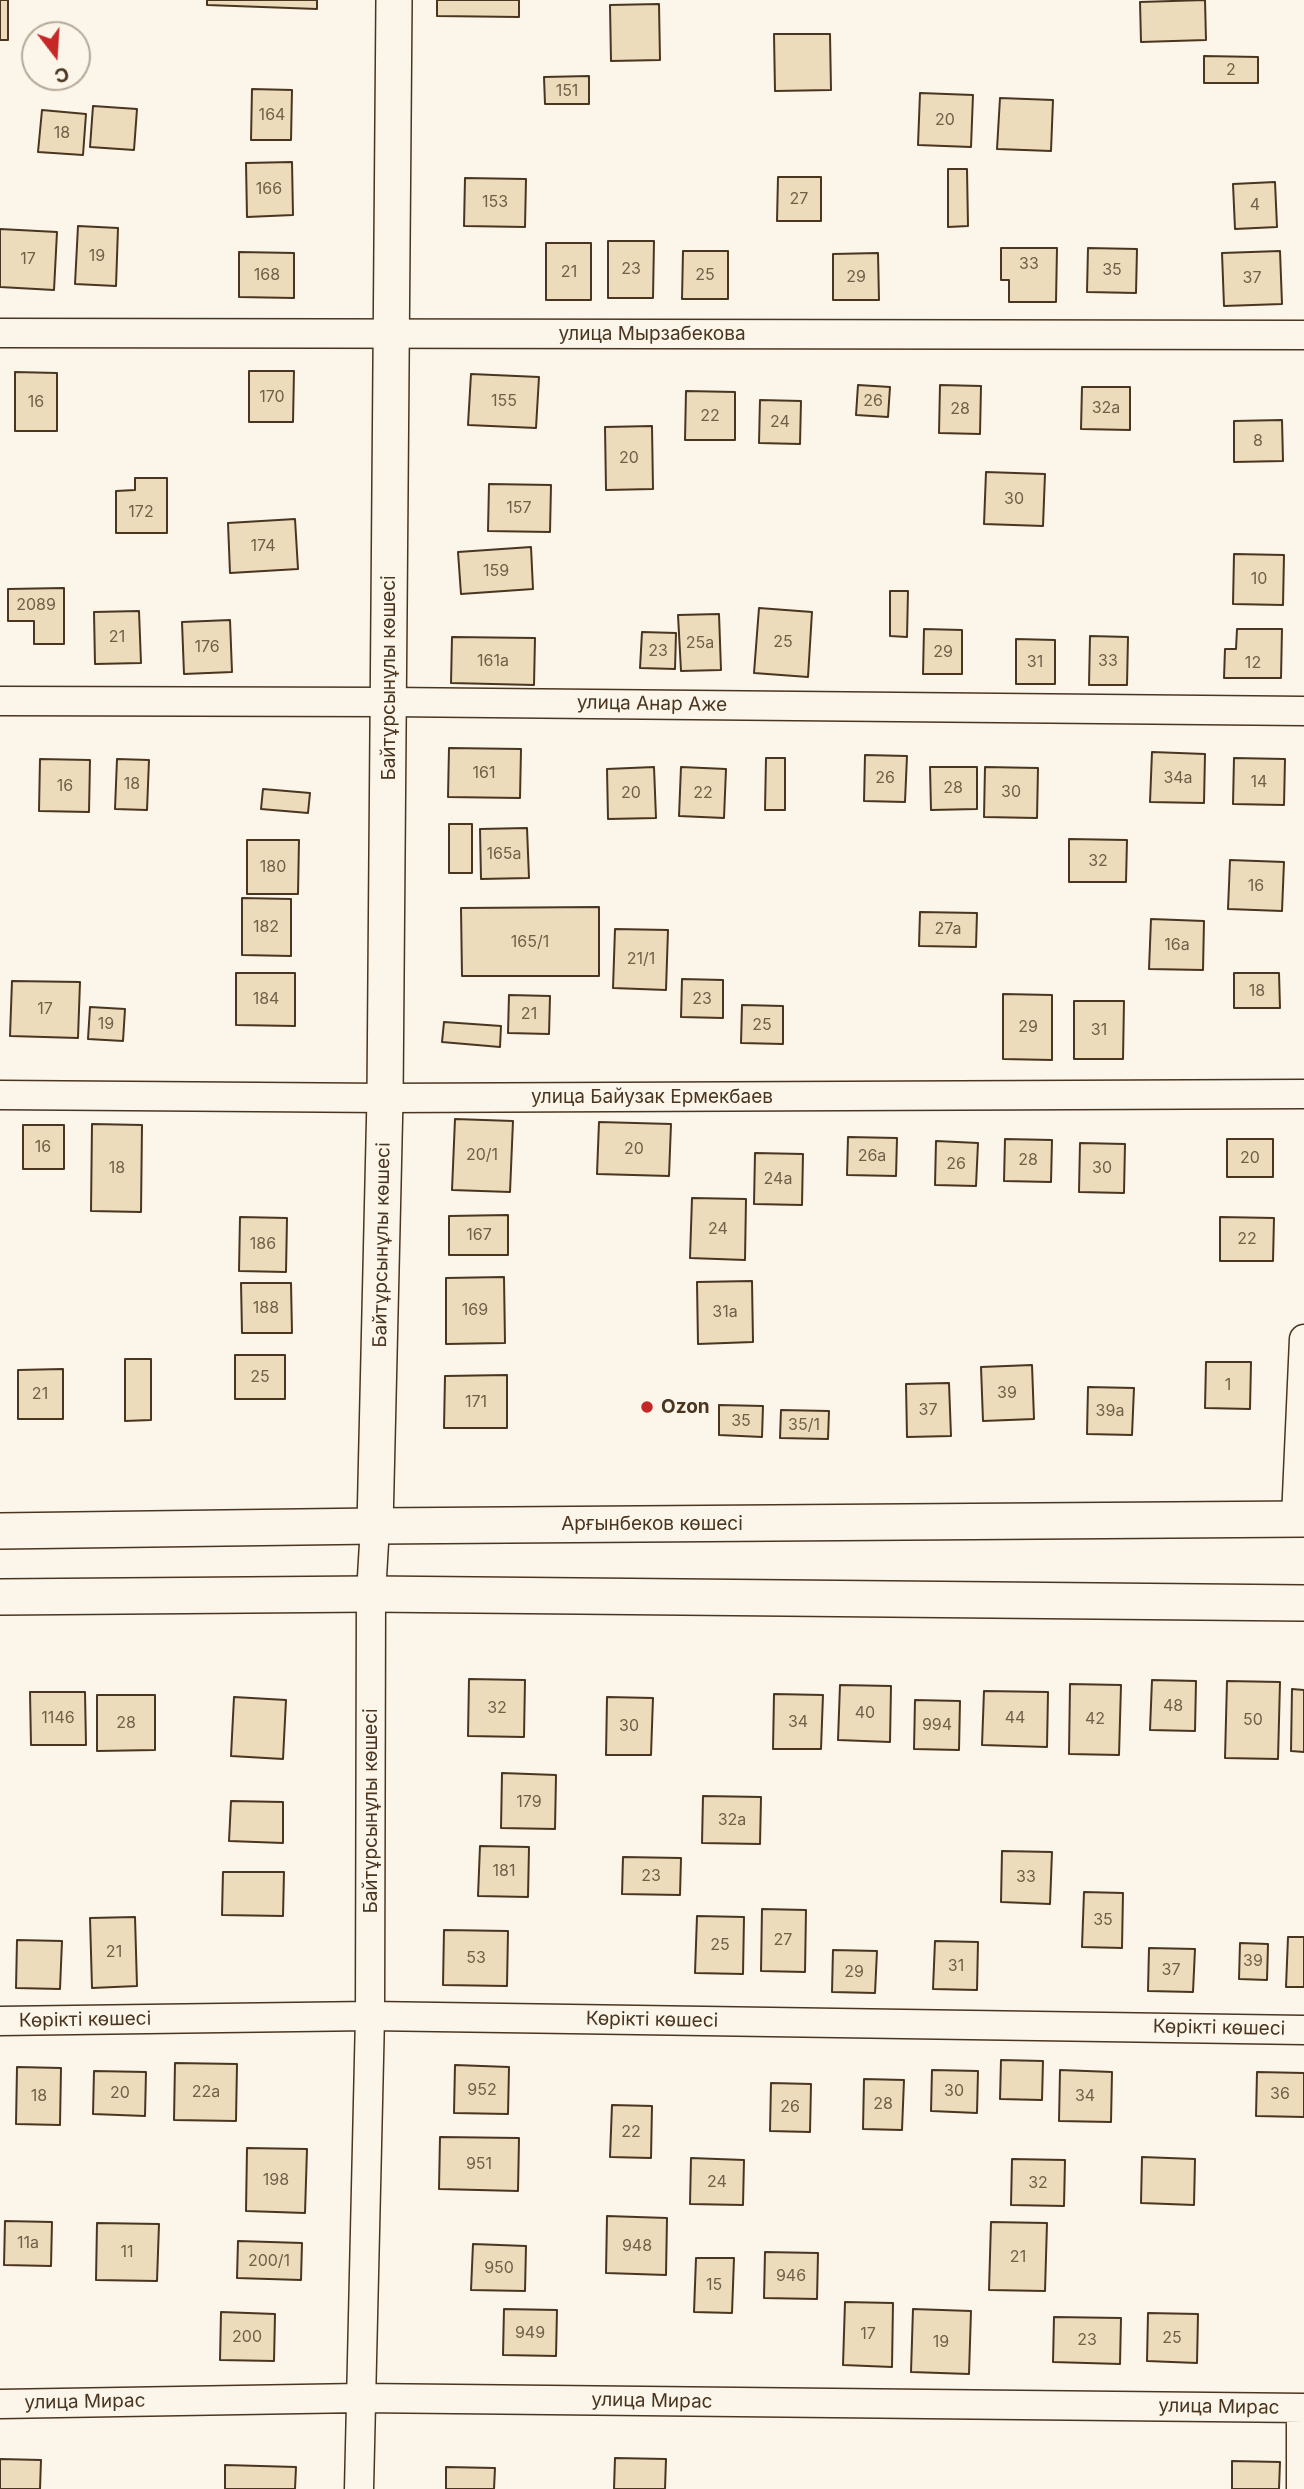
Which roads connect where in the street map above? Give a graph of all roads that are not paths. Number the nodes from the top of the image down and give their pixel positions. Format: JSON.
{"nodes":[{"id":1,"x":394,"y":0,"type":"edge"},
{"id":2,"x":0,"y":333,"type":"edge"},
{"id":3,"x":391,"y":334,"type":"junction"},
{"id":4,"x":1304,"y":335,"type":"edge"},
{"id":5,"x":0,"y":701,"type":"edge"},
{"id":6,"x":388,"y":702,"type":"junction"},
{"id":7,"x":1304,"y":710,"type":"edge"},
{"id":8,"x":1304,"y":1094,"type":"edge"},
{"id":9,"x":0,"y":1095,"type":"edge"},
{"id":10,"x":385,"y":1098,"type":"junction"},
{"id":11,"x":1304,"y":1339,"type":"edge"},
{"id":12,"x":1300,"y":1518,"type":"edge"},
{"id":13,"x":374,"y":1526,"type":"junction"},
{"id":14,"x":0,"y":1531,"type":"edge"},
{"id":15,"x":371,"y":1594,"type":"junction"},
{"id":16,"x":0,"y":1597,"type":"edge"},
{"id":17,"x":1304,"y":1603,"type":"edge"},
{"id":18,"x":370,"y":2016,"type":"junction"},
{"id":19,"x":0,"y":2021,"type":"edge"},
{"id":20,"x":1304,"y":2030,"type":"edge"},
{"id":21,"x":360,"y":2398,"type":"junction"},
{"id":22,"x":0,"y":2404,"type":"edge"},
{"id":23,"x":1303,"y":2408,"type":"edge"},
{"id":24,"x":359,"y":2489,"type":"edge"},
{"id":25,"x":1301,"y":2489,"type":"edge"}],
"edges":[{"from":1,"to":3,"type":"main road","name":"Байтұрсынұлы көшесі"},
{"from":2,"to":3,"type":"street","name":"улица Мырзабекова"},
{"from":3,"to":4,"type":"street","name":"улица Мырзабекова"},
{"from":3,"to":6,"type":"main road","name":"Байтұрсынұлы көшесі"},
{"from":5,"to":6,"type":"street","name":"улица Анар Аже"},
{"from":6,"to":7,"type":"street","name":"улица Анар Аже"},
{"from":6,"to":10,"type":"main road","name":"Байтұрсынұлы көшесі"},
{"from":8,"to":10,"type":"street","name":"улица Байузак Ермекбаев"},
{"from":9,"to":10,"type":"street","name":"улица Байузак Ермекбаев"},
{"from":10,"to":13,"type":"main road","name":"Байтұрсынұлы көшесі"},
{"from":11,"to":12,"type":"street"},
{"from":12,"to":13,"type":"main road","name":"Арғынбеков көшесі"},
{"from":13,"to":14,"type":"main road","name":"Арғынбеков көшесі"},
{"from":13,"to":15,"type":"street","name":"Байтұрсынұлы көшесі"},
{"from":15,"to":16,"type":"main road"},
{"from":15,"to":17,"type":"main road"},
{"from":15,"to":18,"type":"street","name":"Байтұрсынұлы көшесі"},
{"from":18,"to":19,"type":"street","name":"Көрікті көшесі"},
{"from":18,"to":20,"type":"street","name":"Көрікті көшесі"},
{"from":18,"to":21,"type":"street","name":"Байтұрсынұлы көшесі"},
{"from":21,"to":22,"type":"street","name":"улица Мирас"},
{"from":21,"to":23,"type":"street","name":"улица Мирас"},
{"from":21,"to":24,"type":"street","name":"Байтұрсынұлы көшесі"},
{"from":23,"to":25,"type":"street"}]}
